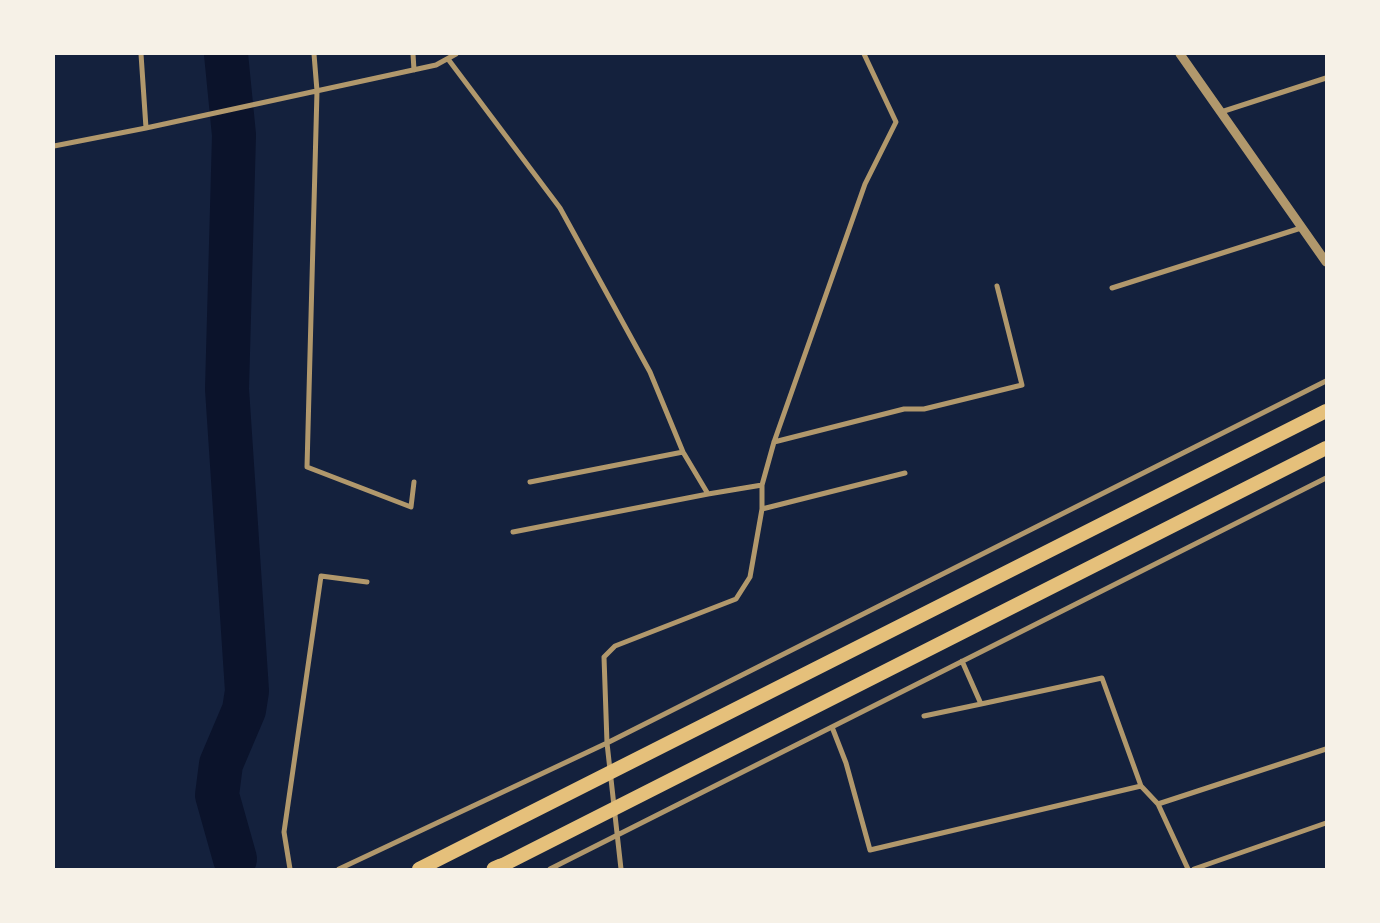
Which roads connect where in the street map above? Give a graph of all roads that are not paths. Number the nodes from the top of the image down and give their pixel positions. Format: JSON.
{"nodes":[{"id":1,"x":141,"y":54,"type":"edge"},
{"id":2,"x":314,"y":54,"type":"edge"},
{"id":3,"x":413,"y":54,"type":"edge"},
{"id":4,"x":456,"y":54,"type":"edge"},
{"id":5,"x":864,"y":54,"type":"edge"},
{"id":6,"x":1180,"y":54,"type":"edge"},
{"id":7,"x":448,"y":59,"type":"junction"},
{"id":8,"x":414,"y":70,"type":"junction"},
{"id":9,"x":1326,"y":78,"type":"edge"},
{"id":10,"x":317,"y":91,"type":"junction"},
{"id":11,"x":1222,"y":112,"type":"junction"},
{"id":12,"x":146,"y":128,"type":"junction"},
{"id":13,"x":54,"y":146,"type":"edge"},
{"id":14,"x":1301,"y":228,"type":"junction"},
{"id":15,"x":1326,"y":262,"type":"edge"},
{"id":16,"x":997,"y":286,"type":"dead end"},
{"id":17,"x":1112,"y":288,"type":"dead end"},
{"id":18,"x":1326,"y":381,"type":"edge"},
{"id":19,"x":1326,"y":411,"type":"edge"},
{"id":20,"x":774,"y":442,"type":"junction"},
{"id":21,"x":1326,"y":448,"type":"edge"},
{"id":22,"x":683,"y":452,"type":"junction"},
{"id":23,"x":905,"y":474,"type":"dead end"},
{"id":24,"x":1326,"y":478,"type":"edge"},
{"id":25,"x":414,"y":482,"type":"dead end"},
{"id":26,"x":530,"y":482,"type":"dead end"},
{"id":27,"x":762,"y":485,"type":"junction"},
{"id":28,"x":708,"y":494,"type":"junction"},
{"id":29,"x":762,"y":509,"type":"junction"},
{"id":30,"x":513,"y":532,"type":"dead end"},
{"id":31,"x":367,"y":582,"type":"dead end"},
{"id":32,"x":962,"y":661,"type":"junction"},
{"id":33,"x":981,"y":704,"type":"junction"},
{"id":34,"x":924,"y":716,"type":"dead end"},
{"id":35,"x":832,"y":727,"type":"junction"},
{"id":36,"x":607,"y":743,"type":"junction"},
{"id":37,"x":1326,"y":749,"type":"edge"},
{"id":38,"x":1141,"y":786,"type":"junction"},
{"id":39,"x":1158,"y":804,"type":"junction"},
{"id":40,"x":1326,"y":823,"type":"edge"},
{"id":41,"x":616,"y":837,"type":"junction"},
{"id":42,"x":497,"y":868,"type":"edge"},
{"id":43,"x":290,"y":869,"type":"edge"},
{"id":44,"x":339,"y":869,"type":"edge"},
{"id":45,"x":418,"y":869,"type":"edge"},
{"id":46,"x":550,"y":869,"type":"edge"},
{"id":47,"x":622,"y":869,"type":"edge"},
{"id":48,"x":1188,"y":869,"type":"edge"},
{"id":49,"x":1194,"y":869,"type":"edge"}],
"edges":[{"from":1,"to":12,"type":"street"},
{"from":2,"to":10,"type":"street"},
{"from":3,"to":8,"type":"street"},
{"from":4,"to":7,"type":"street"},
{"from":5,"to":20,"type":"street"},
{"from":6,"to":11,"type":"street"},
{"from":7,"to":8,"type":"street"},
{"from":7,"to":22,"type":"street"},
{"from":8,"to":10,"type":"street"},
{"from":9,"to":11,"type":"street"},
{"from":10,"to":12,"type":"street"},
{"from":10,"to":25,"type":"street"},
{"from":11,"to":14,"type":"street"},
{"from":12,"to":13,"type":"street"},
{"from":14,"to":15,"type":"street"},
{"from":14,"to":17,"type":"street"},
{"from":16,"to":20,"type":"street"},
{"from":18,"to":36,"type":"street"},
{"from":19,"to":45,"type":"highway"},
{"from":20,"to":27,"type":"street"},
{"from":21,"to":42,"type":"highway"},
{"from":22,"to":26,"type":"street"},
{"from":22,"to":28,"type":"street"},
{"from":23,"to":29,"type":"street"},
{"from":24,"to":32,"type":"street"},
{"from":27,"to":28,"type":"street"},
{"from":27,"to":29,"type":"street"},
{"from":28,"to":30,"type":"street"},
{"from":29,"to":36,"type":"street"},
{"from":31,"to":43,"type":"street"},
{"from":32,"to":33,"type":"street"},
{"from":32,"to":35,"type":"street"},
{"from":33,"to":34,"type":"street"},
{"from":33,"to":38,"type":"street"},
{"from":35,"to":38,"type":"street"},
{"from":35,"to":41,"type":"street"},
{"from":36,"to":41,"type":"street"},
{"from":36,"to":44,"type":"street"},
{"from":37,"to":39,"type":"street"},
{"from":38,"to":39,"type":"street"},
{"from":39,"to":48,"type":"street"},
{"from":40,"to":49,"type":"street"},
{"from":41,"to":46,"type":"street"},
{"from":41,"to":47,"type":"street"}]}
